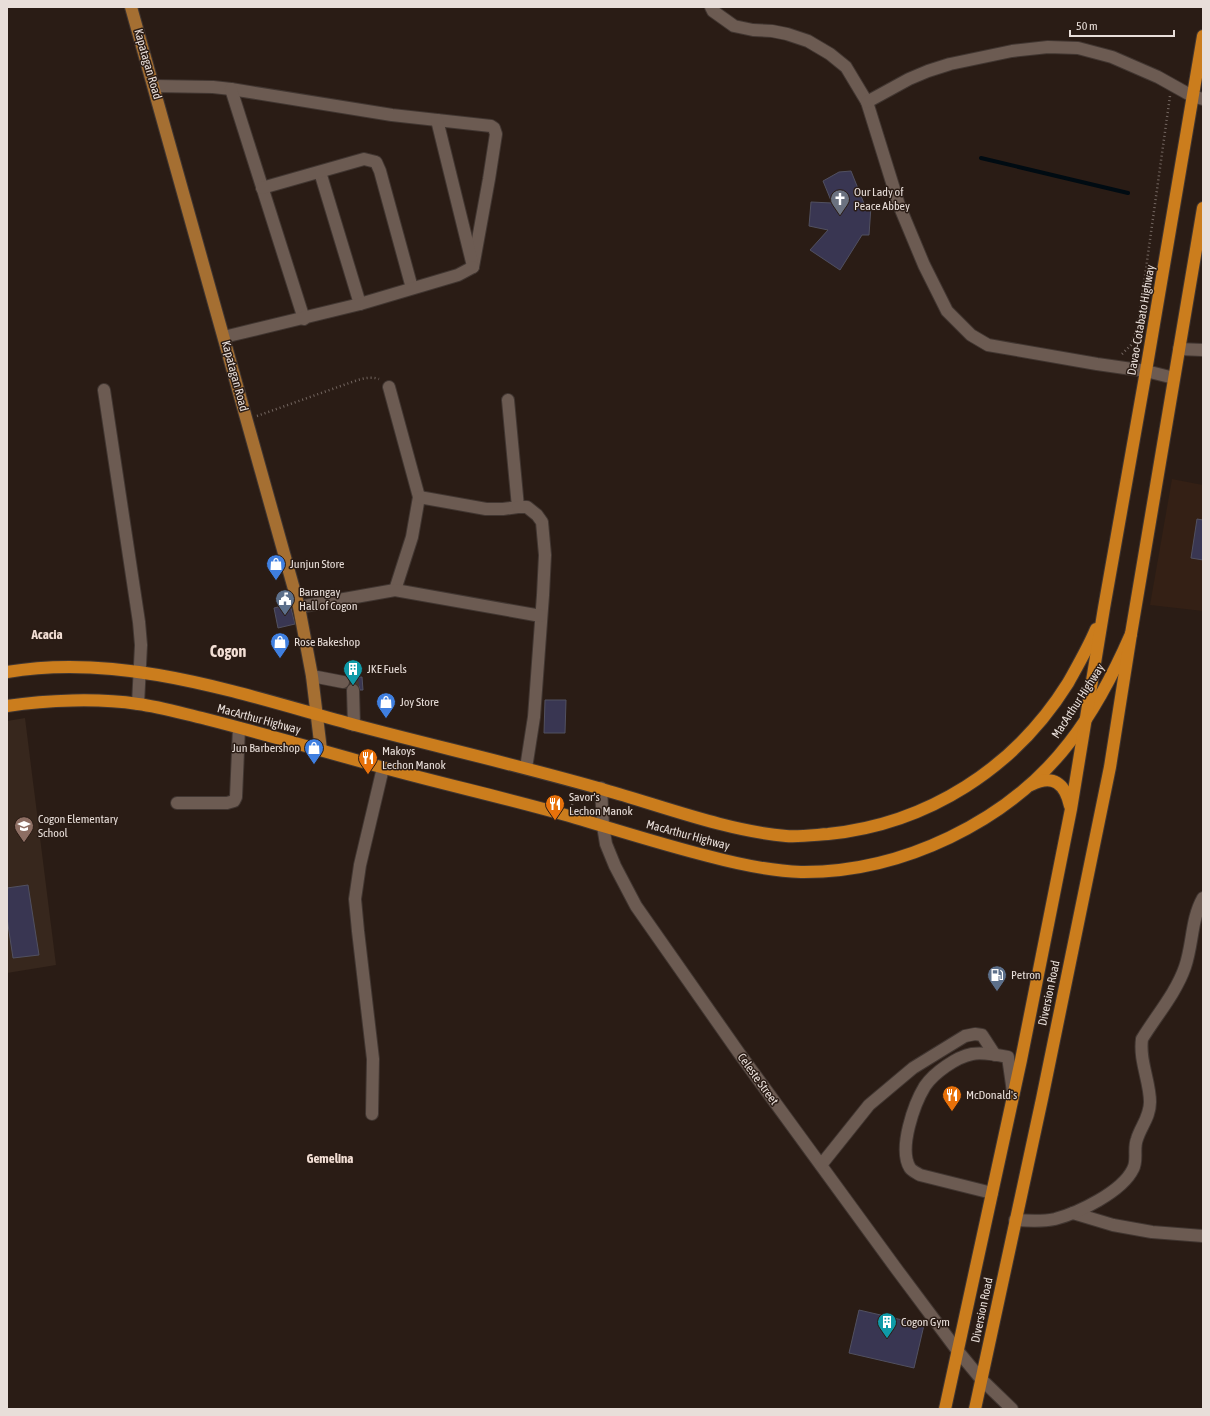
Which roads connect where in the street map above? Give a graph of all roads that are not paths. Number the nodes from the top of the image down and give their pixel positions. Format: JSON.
{"nodes":[{"id":1,"x":131,"y":7,"type":"edge"},
{"id":2,"x":711,"y":7,"type":"edge"},
{"id":3,"x":1203,"y":36,"type":"edge"},
{"id":4,"x":154,"y":86,"type":"junction"},
{"id":5,"x":231,"y":89,"type":"junction"},
{"id":6,"x":1198,"y":98,"type":"edge"},
{"id":7,"x":867,"y":102,"type":"junction"},
{"id":8,"x":437,"y":120,"type":"junction"},
{"id":9,"x":320,"y":172,"type":"junction"},
{"id":10,"x":262,"y":188,"type":"junction"},
{"id":11,"x":1203,"y":208,"type":"edge"},
{"id":12,"x":473,"y":267,"type":"junction"},
{"id":13,"x":412,"y":288,"type":"junction"},
{"id":14,"x":360,"y":304,"type":"junction"},
{"id":15,"x":304,"y":319,"type":"junction"},
{"id":16,"x":224,"y":337,"type":"junction"},
{"id":17,"x":1179,"y":349,"type":"junction"},
{"id":18,"x":1203,"y":350,"type":"edge"},
{"id":19,"x":1146,"y":371,"type":"junction"},
{"id":20,"x":1174,"y":378,"type":"junction"},
{"id":21,"x":389,"y":387,"type":"road end"},
{"id":22,"x":104,"y":390,"type":"dead end"},
{"id":23,"x":508,"y":400,"type":"dead end"},
{"id":24,"x":420,"y":497,"type":"junction"},
{"id":25,"x":518,"y":507,"type":"junction"},
{"id":26,"x":395,"y":590,"type":"junction"},
{"id":27,"x":299,"y":607,"type":"junction"},
{"id":28,"x":1104,"y":608,"type":"junction"},
{"id":29,"x":541,"y":616,"type":"junction"},
{"id":30,"x":1131,"y":634,"type":"junction"},
{"id":31,"x":7,"y":672,"type":"edge"},
{"id":32,"x":140,"y":672,"type":"junction"},
{"id":33,"x":312,"y":676,"type":"junction"},
{"id":34,"x":343,"y":682,"type":"tunnel mouth"},
{"id":35,"x":353,"y":690,"type":"dead end"},
{"id":36,"x":138,"y":704,"type":"junction"},
{"id":37,"x":7,"y":706,"type":"edge"},
{"id":38,"x":317,"y":714,"type":"junction"},
{"id":39,"x":1085,"y":721,"type":"junction"},
{"id":40,"x":354,"y":725,"type":"junction"},
{"id":41,"x":239,"y":728,"type":"junction"},
{"id":42,"x":321,"y":750,"type":"junction"},
{"id":43,"x":383,"y":768,"type":"junction"},
{"id":44,"x":526,"y":768,"type":"junction"},
{"id":45,"x":601,"y":788,"type":"junction"},
{"id":46,"x":1026,"y":788,"type":"junction"},
{"id":47,"x":177,"y":803,"type":"dead end"},
{"id":48,"x":1071,"y":809,"type":"junction"},
{"id":49,"x":603,"y":826,"type":"junction"},
{"id":50,"x":1203,"y":898,"type":"edge"},
{"id":51,"x":995,"y":1055,"type":"junction"},
{"id":52,"x":1013,"y":1092,"type":"junction"},
{"id":53,"x":372,"y":1114,"type":"dead end"},
{"id":54,"x":821,"y":1165,"type":"junction"},
{"id":55,"x":992,"y":1193,"type":"junction"},
{"id":56,"x":1073,"y":1213,"type":"junction"},
{"id":57,"x":1015,"y":1220,"type":"junction"},
{"id":58,"x":1203,"y":1236,"type":"edge"},
{"id":59,"x":958,"y":1350,"type":"junction"},
{"id":60,"x":981,"y":1379,"type":"junction"},
{"id":61,"x":945,"y":1409,"type":"edge"},
{"id":62,"x":975,"y":1409,"type":"edge"},
{"id":63,"x":1012,"y":1409,"type":"edge"}],
"edges":[{"from":1,"to":4,"type":"main road","name":"Kapatagan Road"},
{"from":2,"to":7,"type":"street"},
{"from":3,"to":6,"type":"highway","name":"Davao-Cotabato Highway"},
{"from":4,"to":5,"type":"street"},
{"from":4,"to":16,"type":"main road","name":"Kapatagan Road"},
{"from":5,"to":8,"type":"street"},
{"from":5,"to":10,"type":"street"},
{"from":6,"to":7,"type":"street"},
{"from":6,"to":19,"type":"highway","name":"Davao-Cotabato Highway"},
{"from":7,"to":19,"type":"street"},
{"from":8,"to":12,"type":"street"},
{"from":8,"to":12,"type":"street"},
{"from":9,"to":10,"type":"street"},
{"from":9,"to":13,"type":"street"},
{"from":9,"to":14,"type":"street"},
{"from":10,"to":15,"type":"street"},
{"from":11,"to":17,"type":"highway"},
{"from":12,"to":13,"type":"street"},
{"from":13,"to":14,"type":"street"},
{"from":14,"to":15,"type":"street"},
{"from":15,"to":16,"type":"street"},
{"from":16,"to":27,"type":"main road","name":"Kapatagan Road"},
{"from":17,"to":18,"type":"street"},
{"from":17,"to":20,"type":"highway"},
{"from":19,"to":20,"type":"street"},
{"from":19,"to":28,"type":"highway","name":"Davao-Cotabato Highway"},
{"from":20,"to":30,"type":"highway","name":"Diversion Road"},
{"from":21,"to":24,"type":"street"},
{"from":22,"to":32,"type":"street"},
{"from":23,"to":25,"type":"street"},
{"from":24,"to":25,"type":"street"},
{"from":24,"to":26,"type":"street"},
{"from":25,"to":29,"type":"street"},
{"from":26,"to":27,"type":"street"},
{"from":26,"to":29,"type":"street"},
{"from":27,"to":33,"type":"main road","name":"Kapatagan Road"},
{"from":28,"to":39,"type":"highway","name":"Diversion Road"},
{"from":28,"to":45,"type":"highway","name":"MacArthur Highway"},
{"from":29,"to":44,"type":"street"},
{"from":30,"to":39,"type":"highway","name":"MacArthur Highway"},
{"from":30,"to":57,"type":"highway","name":"Diversion Road"},
{"from":31,"to":32,"type":"highway","name":"MacArthur Highway"},
{"from":32,"to":36,"type":"street"},
{"from":32,"to":38,"type":"highway","name":"MacArthur Highway"},
{"from":33,"to":34,"type":"street"},
{"from":33,"to":38,"type":"main road","name":"Kapatagan Road"},
{"from":35,"to":40,"type":"street"},
{"from":36,"to":37,"type":"highway","name":"MacArthur Highway"},
{"from":36,"to":41,"type":"highway","name":"MacArthur Highway"},
{"from":38,"to":40,"type":"highway","name":"MacArthur Highway"},
{"from":38,"to":42,"type":"main road","name":"Kapatagan Road"},
{"from":39,"to":46,"type":"highway","name":"MacArthur Highway"},
{"from":39,"to":48,"type":"highway","name":"Diversion Road"},
{"from":40,"to":44,"type":"highway","name":"MacArthur Highway"},
{"from":41,"to":42,"type":"highway","name":"MacArthur Highway"},
{"from":41,"to":47,"type":"street"},
{"from":42,"to":43,"type":"highway","name":"MacArthur Highway"},
{"from":43,"to":49,"type":"highway","name":"MacArthur Highway"},
{"from":43,"to":53,"type":"street"},
{"from":44,"to":45,"type":"highway","name":"MacArthur Highway"},
{"from":45,"to":49,"type":"street","name":"Celeste Street"},
{"from":46,"to":48,"type":"highway"},
{"from":46,"to":49,"type":"highway","name":"MacArthur Highway"},
{"from":48,"to":52,"type":"highway","name":"Diversion Road"},
{"from":49,"to":54,"type":"street","name":"Celeste Street"},
{"from":50,"to":56,"type":"street"},
{"from":51,"to":52,"type":"street"},
{"from":51,"to":54,"type":"street"},
{"from":51,"to":55,"type":"street"},
{"from":52,"to":55,"type":"highway","name":"Diversion Road"},
{"from":54,"to":59,"type":"street","name":"Celeste Street"},
{"from":55,"to":59,"type":"highway","name":"Diversion Road"},
{"from":56,"to":57,"type":"street"},
{"from":56,"to":58,"type":"street"},
{"from":57,"to":60,"type":"highway","name":"Diversion Road"},
{"from":59,"to":60,"type":"street","name":"Celeste Street"},
{"from":59,"to":61,"type":"highway","name":"Diversion Road"},
{"from":60,"to":62,"type":"highway","name":"Diversion Road"},
{"from":60,"to":63,"type":"street","name":"Celeste Street"}]}
